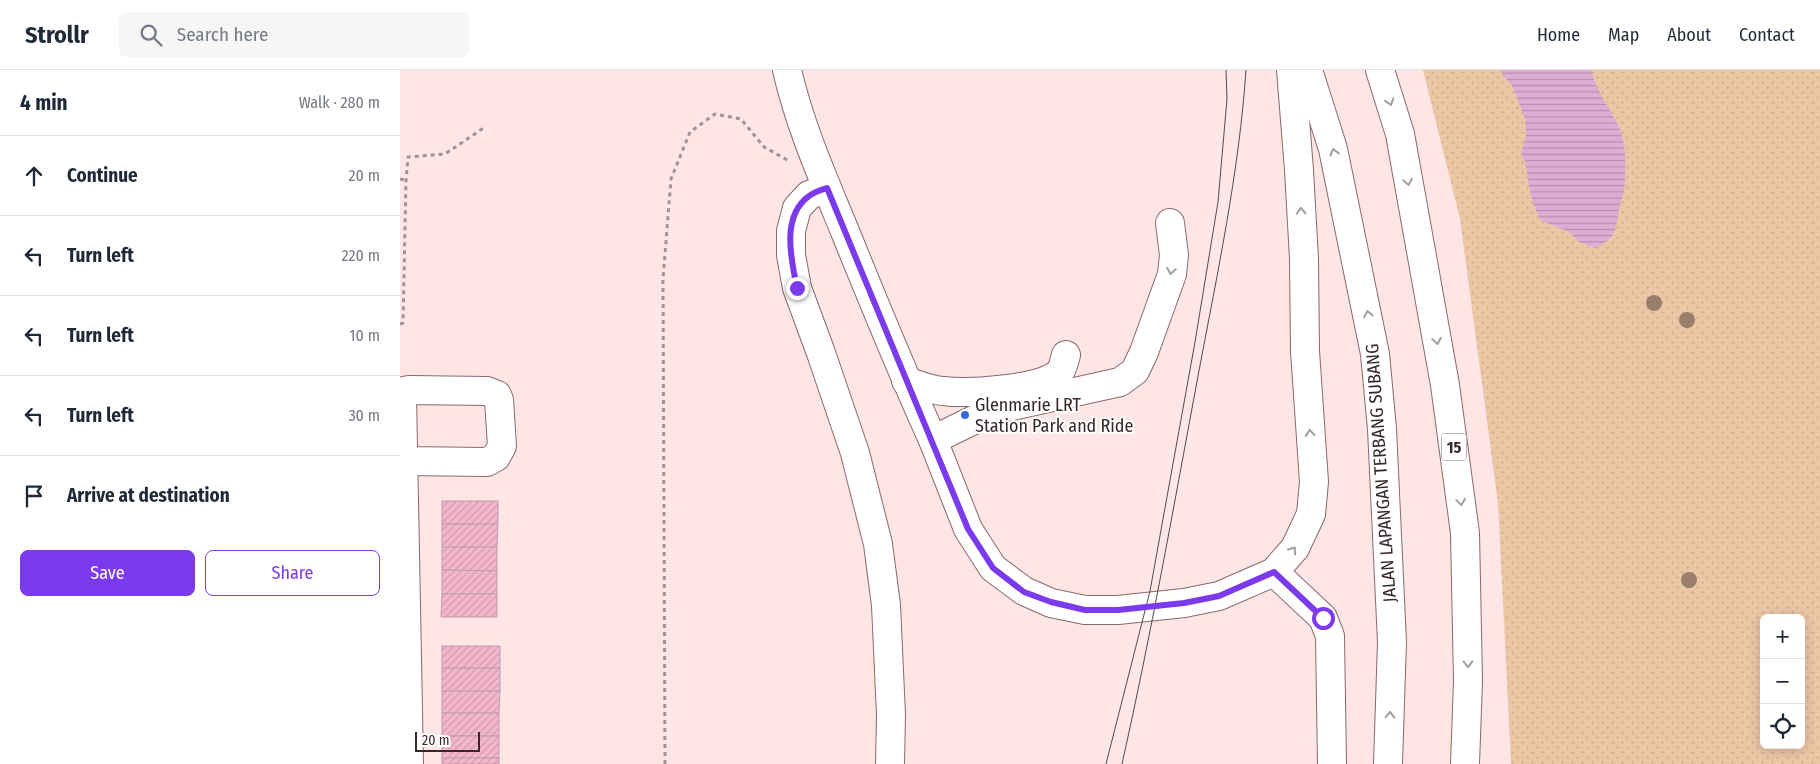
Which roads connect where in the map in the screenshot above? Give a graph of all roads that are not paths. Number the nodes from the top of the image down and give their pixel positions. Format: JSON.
{"nodes":[{"id":1,"x":787,"y":70,"type":"edge"},
{"id":2,"x":1291,"y":70,"type":"edge"},
{"id":3,"x":1308,"y":70,"type":"edge"},
{"id":4,"x":1380,"y":70,"type":"edge"},
{"id":5,"x":823,"y":178,"type":"junction"},
{"id":6,"x":1170,"y":223,"type":"dead end"},
{"id":7,"x":1066,"y":355,"type":"dead end"},
{"id":8,"x":906,"y":381,"type":"junction"},
{"id":9,"x":918,"y":408,"type":"junction"},
{"id":10,"x":994,"y":410,"type":"junction"},
{"id":11,"x":933,"y":440,"type":"junction"},
{"id":12,"x":402,"y":461,"type":"junction"},
{"id":13,"x":1274,"y":572,"type":"junction"},
{"id":14,"x":409,"y":764,"type":"edge"},
{"id":15,"x":890,"y":764,"type":"edge"},
{"id":16,"x":1332,"y":764,"type":"edge"},
{"id":17,"x":1388,"y":764,"type":"edge"},
{"id":18,"x":1465,"y":764,"type":"edge"}],
"edges":[{"from":1,"to":5,"type":"main road"},
{"from":13,"to":2,"type":"main road","one_way":true},
{"from":17,"to":3,"type":"main road","name":"JALAN LAPANGAN TERBANG SUBANG","one_way":true},
{"from":4,"to":18,"type":"main road","number":"15","one_way":true},
{"from":5,"to":8,"type":"main road"},
{"from":5,"to":15,"type":"main road"},
{"from":6,"to":10,"type":"main road","one_way":true},
{"from":7,"to":8,"type":"main road"},
{"from":8,"to":9,"type":"main road"},
{"from":9,"to":10,"type":"main road"},
{"from":9,"to":11,"type":"main road"},
{"from":10,"to":11,"type":"main road"},
{"from":11,"to":13,"type":"main road"},
{"from":12,"to":12,"type":"main road"},
{"from":12,"to":14,"type":"main road"},
{"from":13,"to":16,"type":"main road"}]}
